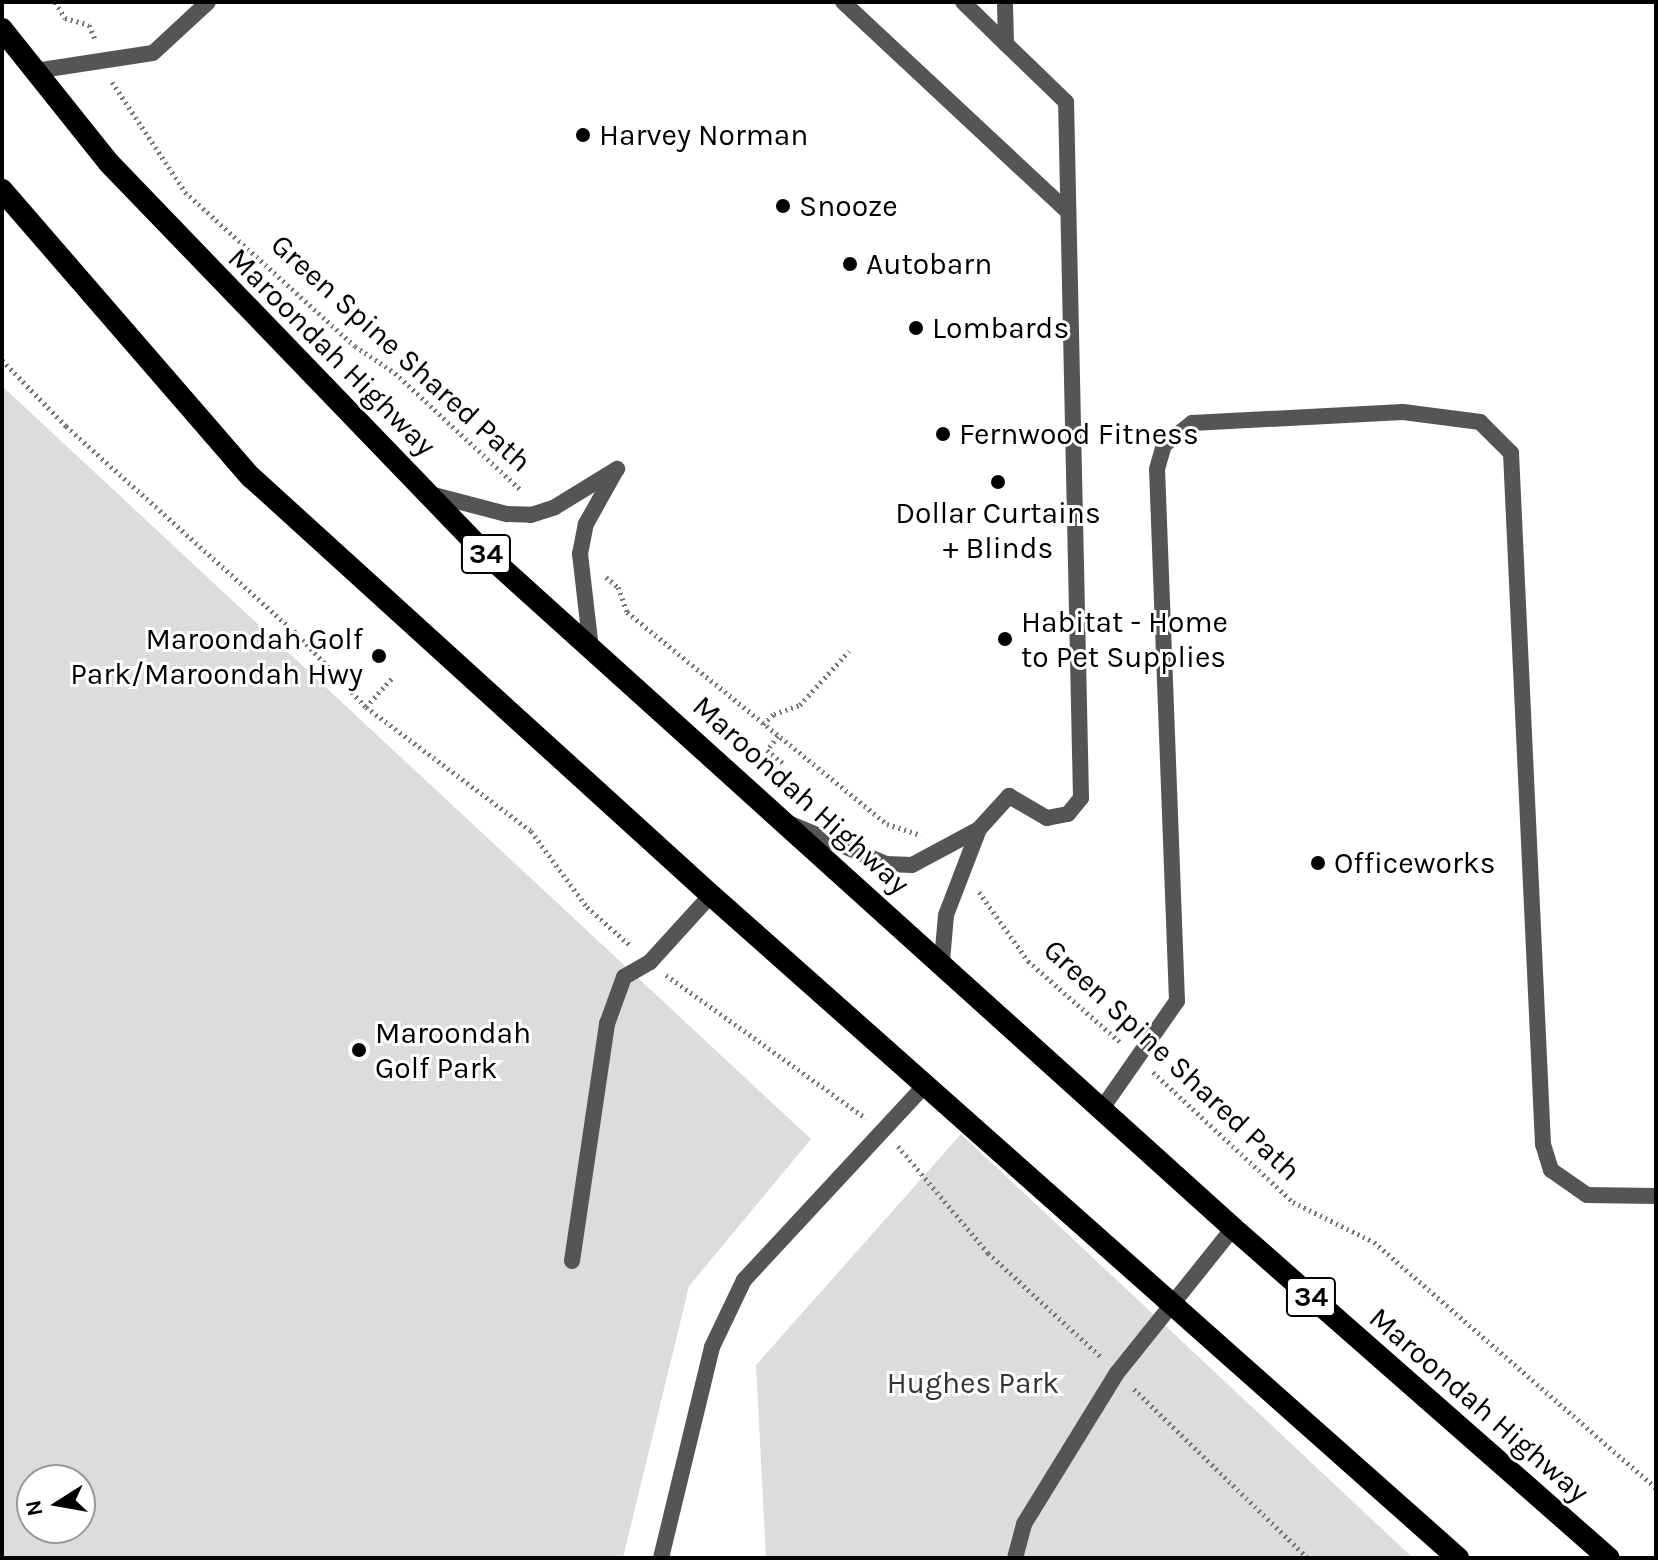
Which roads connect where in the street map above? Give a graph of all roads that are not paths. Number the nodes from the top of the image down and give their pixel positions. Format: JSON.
{"nodes":[{"id":1,"x":208,"y":2,"type":"edge"},
{"id":2,"x":843,"y":2,"type":"edge"},
{"id":3,"x":963,"y":2,"type":"edge"},
{"id":4,"x":1005,"y":2,"type":"edge"},
{"id":5,"x":2,"y":29,"type":"edge"},
{"id":6,"x":1006,"y":44,"type":"junction"},
{"id":7,"x":35,"y":71,"type":"junction"},
{"id":8,"x":2,"y":190,"type":"edge"},
{"id":9,"x":1066,"y":210,"type":"junction"},
{"id":10,"x":430,"y":494,"type":"junction"},
{"id":11,"x":591,"y":649,"type":"junction"},
{"id":12,"x":790,"y":824,"type":"junction"},
{"id":13,"x":979,"y":829,"type":"junction"},
{"id":14,"x":711,"y":895,"type":"junction"},
{"id":15,"x":942,"y":961,"type":"junction"},
{"id":16,"x":926,"y":1084,"type":"junction"},
{"id":17,"x":1103,"y":1107,"type":"junction"},
{"id":18,"x":1656,"y":1196,"type":"edge"},
{"id":19,"x":1233,"y":1228,"type":"junction"},
{"id":20,"x":572,"y":1261,"type":"dead end"},
{"id":21,"x":1172,"y":1302,"type":"junction"},
{"id":22,"x":661,"y":1558,"type":"edge"},
{"id":23,"x":1015,"y":1558,"type":"edge"},
{"id":24,"x":1458,"y":1558,"type":"edge"},
{"id":25,"x":1608,"y":1558,"type":"edge"}],
"edges":[{"from":1,"to":7,"type":"lane"},
{"from":2,"to":9,"type":"lane"},
{"from":3,"to":6,"type":"lane"},
{"from":4,"to":6,"type":"lane"},
{"from":5,"to":7,"type":"highway","name":"Maroondah Highway","number":"34"},
{"from":6,"to":9,"type":"lane"},
{"from":7,"to":10,"type":"highway","name":"Maroondah Highway","number":"34"},
{"from":8,"to":14,"type":"highway"},
{"from":9,"to":13,"type":"lane"},
{"from":10,"to":11,"type":"highway","name":"Maroondah Highway","number":"34"},
{"from":10,"to":11,"type":"lane"},
{"from":11,"to":12,"type":"highway","name":"Maroondah Highway","number":"34"},
{"from":12,"to":13,"type":"lane"},
{"from":12,"to":15,"type":"highway","name":"Maroondah Highway","number":"34"},
{"from":13,"to":15,"type":"lane"},
{"from":14,"to":16,"type":"highway"},
{"from":14,"to":20,"type":"lane"},
{"from":15,"to":17,"type":"highway","name":"Maroondah Highway","number":"34"},
{"from":16,"to":21,"type":"highway"},
{"from":16,"to":22,"type":"lane"},
{"from":17,"to":18,"type":"lane"},
{"from":17,"to":19,"type":"highway","name":"Maroondah Highway","number":"34"},
{"from":19,"to":21,"type":"lane"},
{"from":19,"to":25,"type":"highway","name":"Maroondah Highway","number":"34"},
{"from":21,"to":23,"type":"lane"},
{"from":21,"to":24,"type":"highway"}]}
